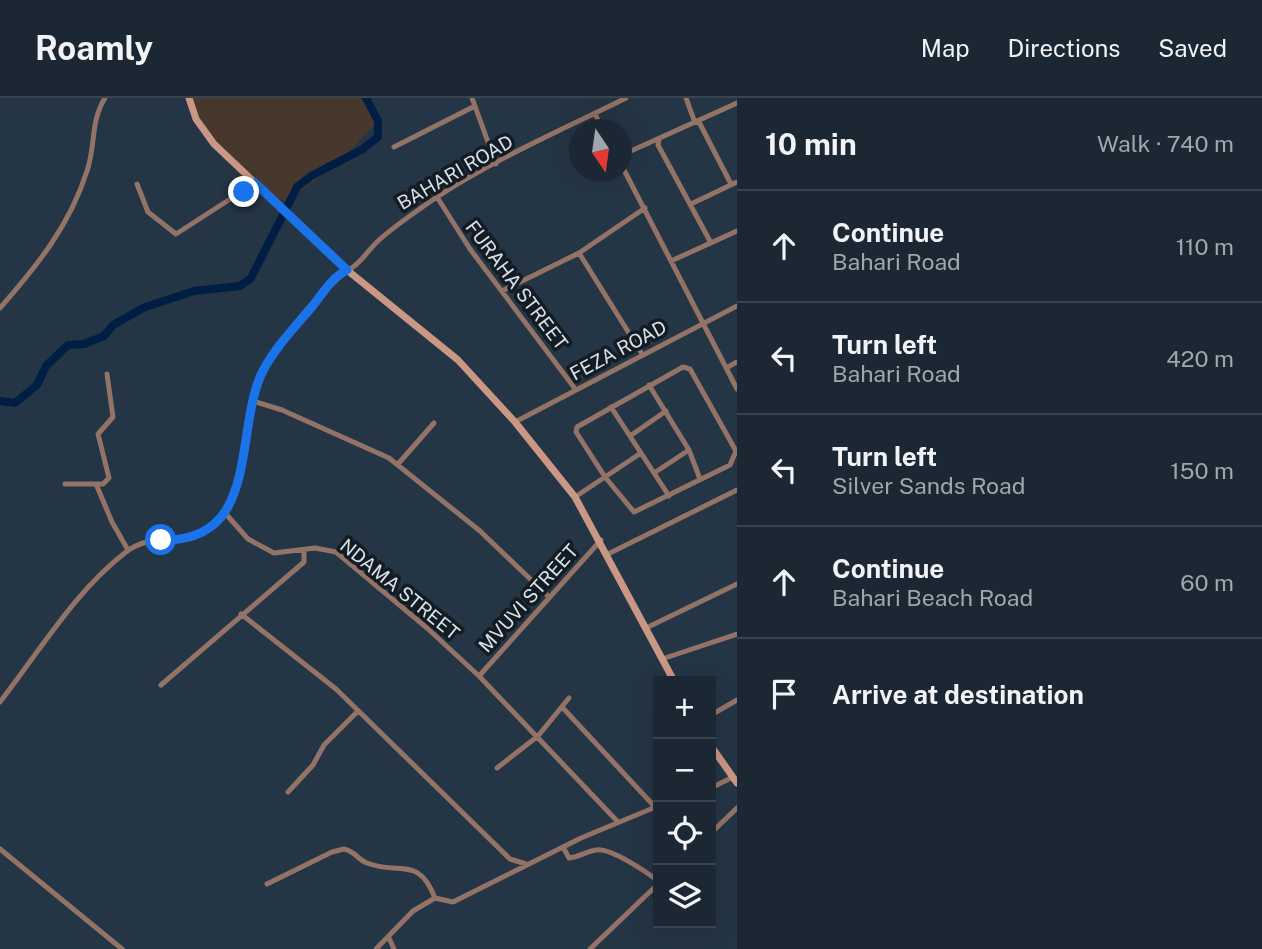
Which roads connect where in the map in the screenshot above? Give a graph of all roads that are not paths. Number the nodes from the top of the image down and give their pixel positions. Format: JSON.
{"nodes":[{"id":1,"x":106,"y":98,"type":"edge"},
{"id":2,"x":188,"y":98,"type":"edge"},
{"id":3,"x":472,"y":98,"type":"edge"},
{"id":4,"x":626,"y":98,"type":"edge"},
{"id":5,"x":686,"y":98,"type":"edge"},
{"id":6,"x":737,"y":103,"type":"edge"},
{"id":7,"x":475,"y":106,"type":"junction"},
{"id":8,"x":595,"y":114,"type":"junction"},
{"id":9,"x":598,"y":119,"type":"edge"},
{"id":10,"x":697,"y":122,"type":"junction"},
{"id":11,"x":659,"y":140,"type":"junction"},
{"id":12,"x":394,"y":147,"type":"dead end"},
{"id":13,"x":632,"y":151,"type":"edge"},
{"id":14,"x":496,"y":164,"type":"junction"},
{"id":15,"x":630,"y":182,"type":"edge"},
{"id":16,"x":255,"y":183,"type":"junction"},
{"id":17,"x":734,"y":183,"type":"edge"},
{"id":18,"x":137,"y":184,"type":"dead end"},
{"id":19,"x":437,"y":197,"type":"junction"},
{"id":20,"x":691,"y":204,"type":"junction"},
{"id":21,"x":645,"y":208,"type":"junction"},
{"id":22,"x":737,"y":231,"type":"edge"},
{"id":23,"x":711,"y":243,"type":"junction"},
{"id":24,"x":579,"y":253,"type":"junction"},
{"id":25,"x":671,"y":261,"type":"junction"},
{"id":26,"x":347,"y":270,"type":"junction"},
{"id":27,"x":502,"y":291,"type":"junction"},
{"id":28,"x":737,"y":306,"type":"edge"},
{"id":29,"x":0,"y":308,"type":"edge"},
{"id":30,"x":704,"y":323,"type":"junction"},
{"id":31,"x":642,"y":354,"type":"junction"},
{"id":32,"x":737,"y":362,"type":"edge"},
{"id":33,"x":726,"y":368,"type":"junction"},
{"id":34,"x":107,"y":374,"type":"dead end"},
{"id":35,"x":649,"y":385,"type":"junction"},
{"id":36,"x":737,"y":389,"type":"edge"},
{"id":37,"x":576,"y":390,"type":"junction"},
{"id":38,"x":253,"y":401,"type":"junction"},
{"id":39,"x":611,"y":407,"type":"junction"},
{"id":40,"x":666,"y":411,"type":"junction"},
{"id":41,"x":515,"y":422,"type":"junction"},
{"id":42,"x":434,"y":423,"type":"dead end"},
{"id":43,"x":630,"y":436,"type":"junction"},
{"id":44,"x":689,"y":450,"type":"junction"},
{"id":45,"x":641,"y":453,"type":"junction"},
{"id":46,"x":398,"y":464,"type":"junction"},
{"id":47,"x":654,"y":473,"type":"junction"},
{"id":48,"x":605,"y":477,"type":"junction"},
{"id":49,"x":700,"y":479,"type":"junction"},
{"id":50,"x":65,"y":484,"type":"dead end"},
{"id":51,"x":96,"y":484,"type":"junction"},
{"id":52,"x":737,"y":491,"type":"edge"},
{"id":53,"x":669,"y":496,"type":"junction"},
{"id":54,"x":575,"y":497,"type":"junction"},
{"id":55,"x":225,"y":513,"type":"junction"},
{"id":56,"x":601,"y":540,"type":"junction"},
{"id":57,"x":128,"y":550,"type":"junction"},
{"id":58,"x":304,"y":550,"type":"junction"},
{"id":59,"x":608,"y":554,"type":"junction"},
{"id":60,"x":737,"y":584,"type":"edge"},
{"id":61,"x":550,"y":597,"type":"junction"},
{"id":62,"x":241,"y":614,"type":"junction"},
{"id":63,"x":646,"y":628,"type":"junction"},
{"id":64,"x":737,"y":634,"type":"edge"},
{"id":65,"x":662,"y":659,"type":"junction"},
{"id":66,"x":479,"y":676,"type":"junction"},
{"id":67,"x":671,"y":676,"type":"edge"},
{"id":68,"x":161,"y":685,"type":"dead end"},
{"id":69,"x":569,"y":698,"type":"dead end"},
{"id":70,"x":737,"y":699,"type":"edge"},
{"id":71,"x":0,"y":702,"type":"edge"},
{"id":72,"x":562,"y":707,"type":"junction"},
{"id":73,"x":358,"y":711,"type":"junction"},
{"id":74,"x":716,"y":712,"type":"edge"},
{"id":75,"x":538,"y":736,"type":"junction"},
{"id":76,"x":716,"y":753,"type":"edge"},
{"id":77,"x":496,"y":768,"type":"dead end"},
{"id":78,"x":735,"y":780,"type":"edge"},
{"id":79,"x":716,"y":786,"type":"edge"},
{"id":80,"x":288,"y":792,"type":"dead end"},
{"id":81,"x":653,"y":804,"type":"edge"},
{"id":82,"x":653,"y":808,"type":"edge"},
{"id":83,"x":737,"y":808,"type":"edge"},
{"id":84,"x":618,"y":822,"type":"junction"},
{"id":85,"x":716,"y":829,"type":"edge"},
{"id":86,"x":563,"y":847,"type":"junction"},
{"id":87,"x":0,"y":849,"type":"edge"},
{"id":88,"x":530,"y":864,"type":"junction"},
{"id":89,"x":653,"y":879,"type":"edge"},
{"id":90,"x":267,"y":884,"type":"dead end"},
{"id":91,"x":653,"y":888,"type":"edge"},
{"id":92,"x":435,"y":898,"type":"junction"},
{"id":93,"x":389,"y":938,"type":"junction"},
{"id":94,"x":593,"y":948,"type":"edge"},
{"id":95,"x":122,"y":949,"type":"edge"},
{"id":96,"x":376,"y":949,"type":"edge"},
{"id":97,"x":394,"y":949,"type":"edge"}],
"edges":[{"from":1,"to":29,"type":"street"},
{"from":2,"to":16,"type":"street"},
{"from":3,"to":7,"type":"street"},
{"from":4,"to":8,"type":"street","name":"BAHARI ROAD"},
{"from":5,"to":10,"type":"street"},
{"from":6,"to":10,"type":"street"},
{"from":7,"to":12,"type":"street"},
{"from":7,"to":14,"type":"street"},
{"from":8,"to":9,"type":"street"},
{"from":8,"to":14,"type":"street","name":"BAHARI ROAD"},
{"from":10,"to":11,"type":"street"},
{"from":10,"to":17,"type":"street"},
{"from":11,"to":13,"type":"street"},
{"from":11,"to":20,"type":"street"},
{"from":14,"to":19,"type":"street","name":"BAHARI ROAD"},
{"from":15,"to":21,"type":"street"},
{"from":16,"to":18,"type":"street"},
{"from":16,"to":26,"type":"street"},
{"from":17,"to":20,"type":"street"},
{"from":19,"to":26,"type":"street","name":"BAHARI ROAD"},
{"from":19,"to":27,"type":"street","name":"FURAHA STREET"},
{"from":20,"to":23,"type":"street"},
{"from":21,"to":24,"type":"street"},
{"from":21,"to":25,"type":"street"},
{"from":22,"to":23,"type":"street"},
{"from":23,"to":25,"type":"street"},
{"from":24,"to":27,"type":"street"},
{"from":24,"to":31,"type":"street"},
{"from":25,"to":30,"type":"street"},
{"from":26,"to":38,"type":"street","name":"BAHARI ROAD"},
{"from":26,"to":41,"type":"street"},
{"from":27,"to":37,"type":"street","name":"FURAHA STREET"},
{"from":28,"to":30,"type":"street","name":"FEZA ROAD"},
{"from":30,"to":31,"type":"street","name":"FEZA ROAD"},
{"from":30,"to":33,"type":"street"},
{"from":31,"to":37,"type":"street","name":"FEZA ROAD"},
{"from":32,"to":33,"type":"street"},
{"from":33,"to":36,"type":"street"},
{"from":34,"to":51,"type":"street"},
{"from":35,"to":39,"type":"street"},
{"from":35,"to":40,"type":"street"},
{"from":35,"to":49,"type":"street"},
{"from":37,"to":41,"type":"street","name":"FEZA ROAD"},
{"from":38,"to":46,"type":"street"},
{"from":38,"to":55,"type":"street","name":"BAHARI ROAD"},
{"from":39,"to":43,"type":"street"},
{"from":39,"to":48,"type":"street"},
{"from":40,"to":43,"type":"street"},
{"from":40,"to":44,"type":"street"},
{"from":41,"to":54,"type":"street"},
{"from":42,"to":46,"type":"street"},
{"from":43,"to":45,"type":"street"},
{"from":44,"to":47,"type":"street"},
{"from":44,"to":49,"type":"street"},
{"from":45,"to":47,"type":"street"},
{"from":45,"to":48,"type":"street"},
{"from":46,"to":61,"type":"street"},
{"from":47,"to":53,"type":"street"},
{"from":48,"to":53,"type":"street"},
{"from":48,"to":54,"type":"street"},
{"from":49,"to":53,"type":"street"},
{"from":50,"to":51,"type":"street"},
{"from":51,"to":57,"type":"street"},
{"from":52,"to":59,"type":"street"},
{"from":54,"to":56,"type":"street"},
{"from":55,"to":57,"type":"street","name":"BAHARI ROAD"},
{"from":55,"to":58,"type":"street","name":"NDAMA STREET"},
{"from":56,"to":59,"type":"street"},
{"from":56,"to":61,"type":"street","name":"MVUVI STREET"},
{"from":57,"to":71,"type":"street"},
{"from":58,"to":62,"type":"street"},
{"from":58,"to":66,"type":"street","name":"NDAMA STREET"},
{"from":59,"to":63,"type":"street"},
{"from":60,"to":63,"type":"street"},
{"from":61,"to":66,"type":"street","name":"MVUVI STREET"},
{"from":62,"to":68,"type":"street"},
{"from":62,"to":73,"type":"street"},
{"from":63,"to":65,"type":"street"},
{"from":64,"to":65,"type":"street"},
{"from":65,"to":67,"type":"street"},
{"from":66,"to":75,"type":"street","name":"NDAMA STREET"},
{"from":69,"to":72,"type":"street"},
{"from":70,"to":74,"type":"street"},
{"from":72,"to":75,"type":"street"},
{"from":72,"to":81,"type":"street"},
{"from":73,"to":80,"type":"street"},
{"from":73,"to":88,"type":"street"},
{"from":75,"to":77,"type":"street"},
{"from":75,"to":84,"type":"street","name":"NDAMA STREET"},
{"from":76,"to":78,"type":"street"},
{"from":78,"to":79,"type":"street"},
{"from":82,"to":84,"type":"street"},
{"from":83,"to":85,"type":"street"},
{"from":84,"to":86,"type":"street"},
{"from":86,"to":88,"type":"street"},
{"from":86,"to":89,"type":"street"},
{"from":87,"to":95,"type":"street"},
{"from":88,"to":92,"type":"street"},
{"from":90,"to":92,"type":"street"},
{"from":91,"to":94,"type":"street"},
{"from":92,"to":93,"type":"street"},
{"from":93,"to":96,"type":"street"},
{"from":93,"to":97,"type":"street"}]}
